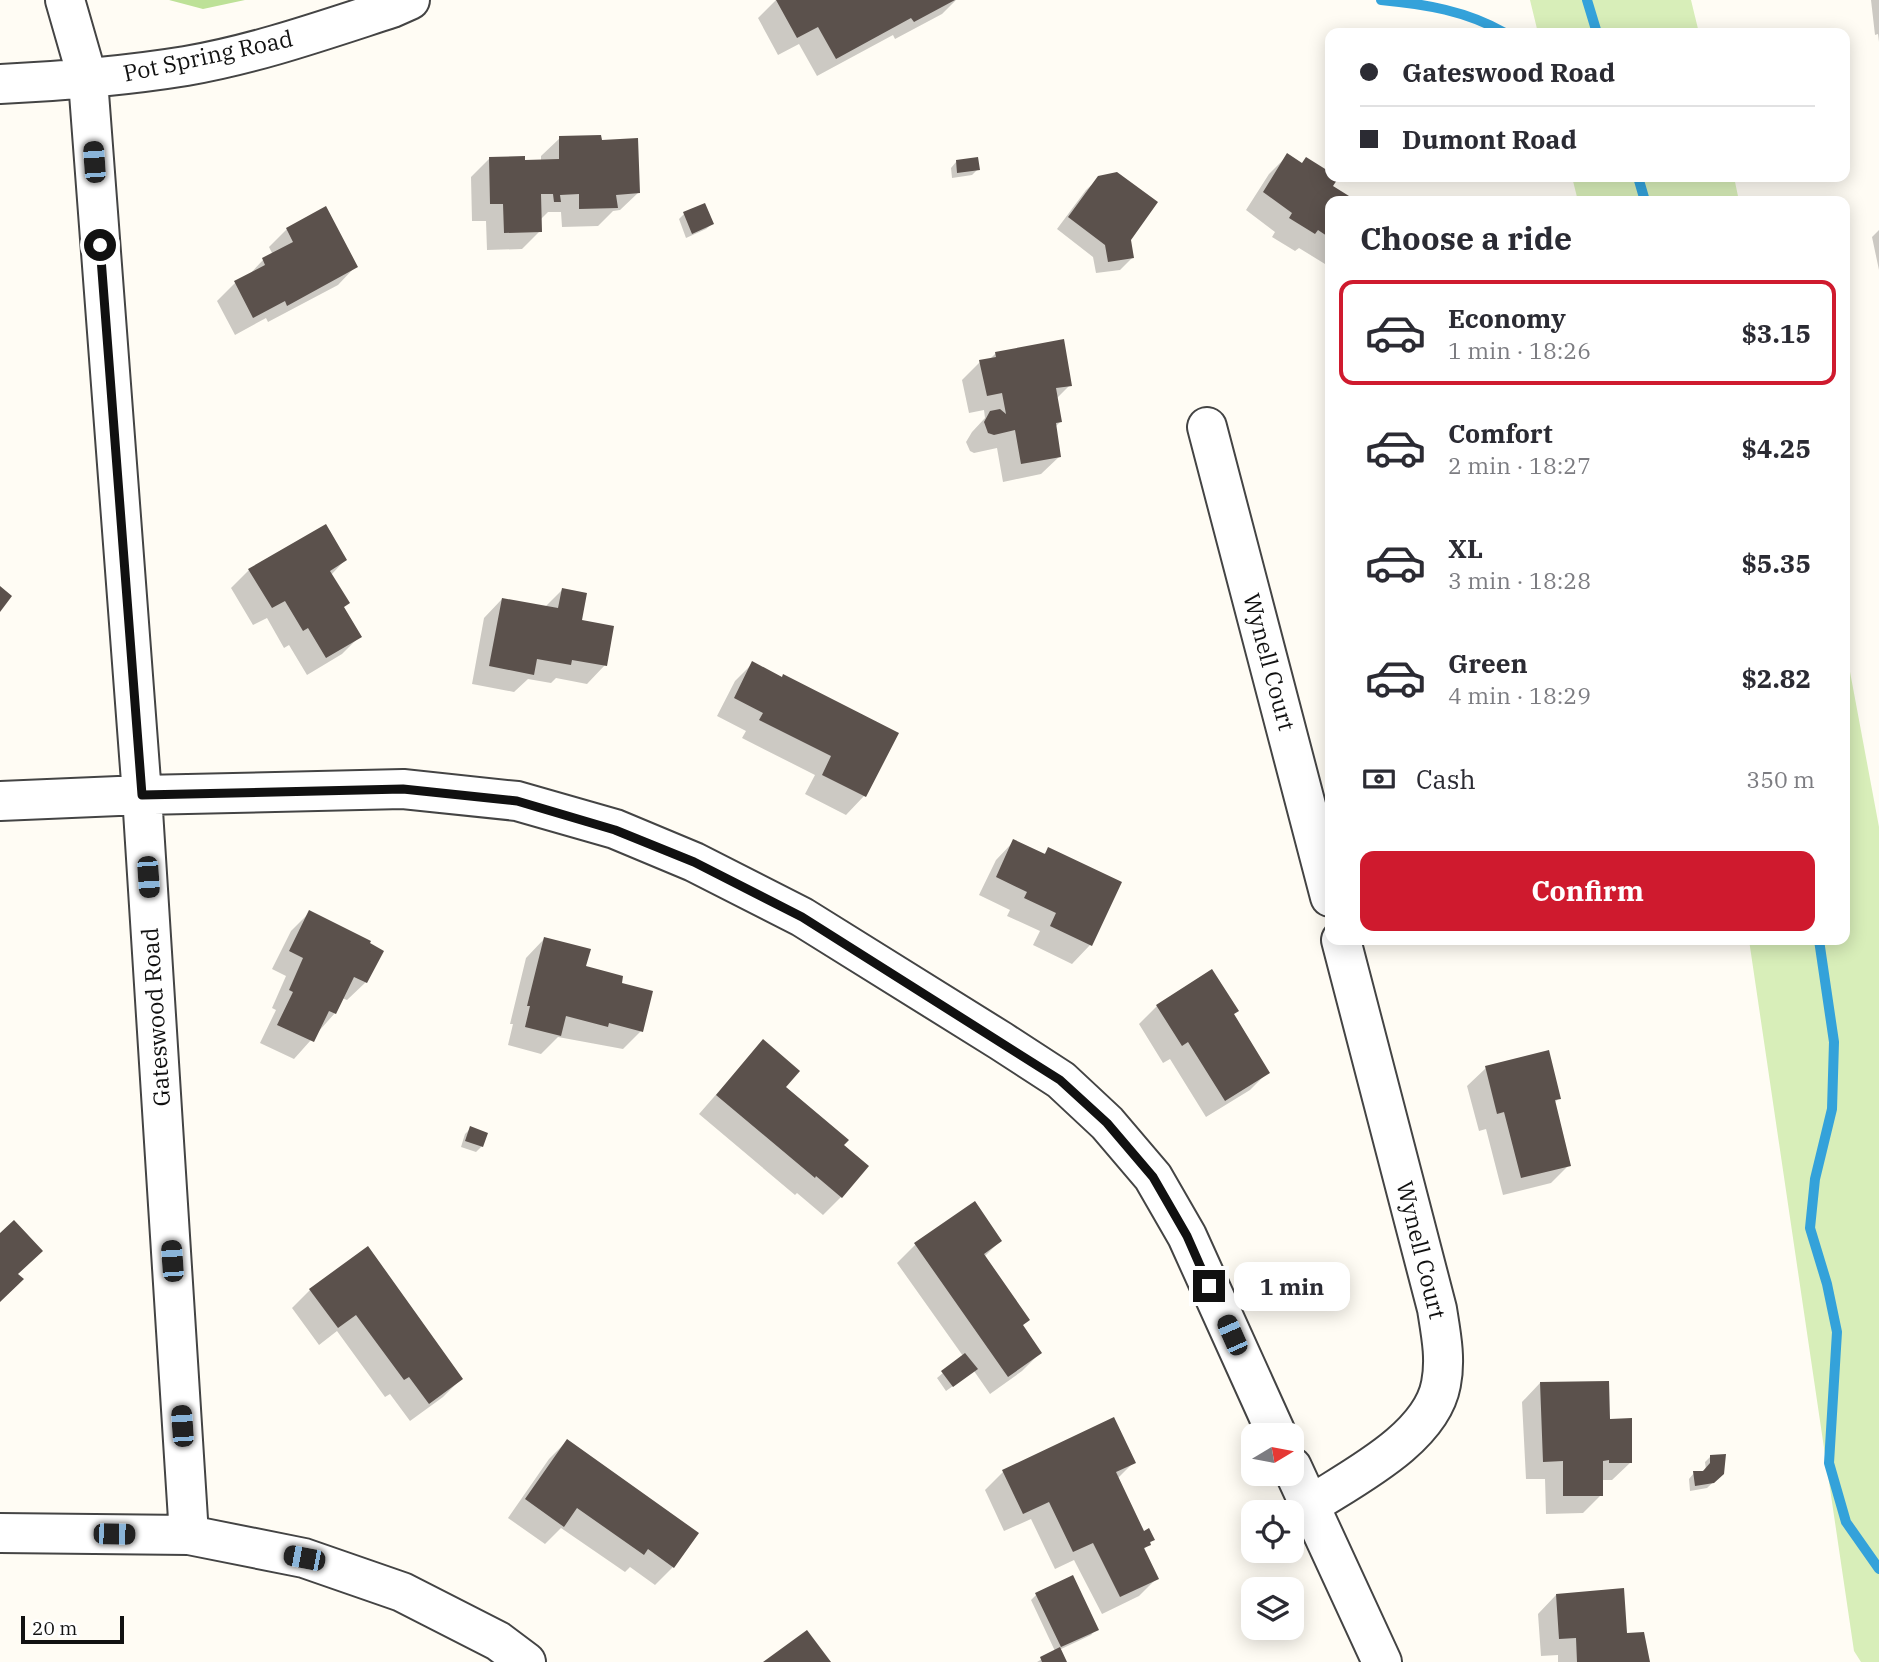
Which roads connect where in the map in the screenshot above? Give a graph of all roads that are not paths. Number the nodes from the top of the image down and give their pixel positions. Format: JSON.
{"nodes":[{"id":1,"x":65,"y":0,"type":"edge"},
{"id":2,"x":410,"y":0,"type":"edge"},
{"id":3,"x":88,"y":80,"type":"junction"},
{"id":4,"x":0,"y":84,"type":"edge"},
{"id":5,"x":1207,"y":427,"type":"dead end"},
{"id":6,"x":142,"y":795,"type":"junction"},
{"id":7,"x":0,"y":801,"type":"edge"},
{"id":8,"x":1325,"y":878,"type":"edge"},
{"id":9,"x":1342,"y":945,"type":"edge"},
{"id":10,"x":1272,"y":1423,"type":"edge"},
{"id":11,"x":1301,"y":1486,"type":"edge"},
{"id":12,"x":1310,"y":1506,"type":"junction"},
{"id":13,"x":0,"y":1533,"type":"edge"},
{"id":14,"x":189,"y":1535,"type":"junction"},
{"id":15,"x":526,"y":1662,"type":"edge"},
{"id":16,"x":1382,"y":1662,"type":"edge"}],
"edges":[{"from":1,"to":3,"type":"street","name":"Gateswood Road"},
{"from":2,"to":3,"type":"street","name":"Pot Spring Road"},
{"from":3,"to":4,"type":"street","name":"Pot Spring Road"},
{"from":3,"to":6,"type":"street","name":"Gateswood Road"},
{"from":5,"to":8,"type":"street","name":"Wynell Court"},
{"from":6,"to":7,"type":"street"},
{"from":6,"to":10,"type":"street"},
{"from":6,"to":14,"type":"street","name":"Gateswood Road"},
{"from":9,"to":12,"type":"street","name":"Wynell Court"},
{"from":11,"to":12,"type":"street"},
{"from":12,"to":16,"type":"street"},
{"from":13,"to":14,"type":"street"},
{"from":14,"to":15,"type":"street"}]}
